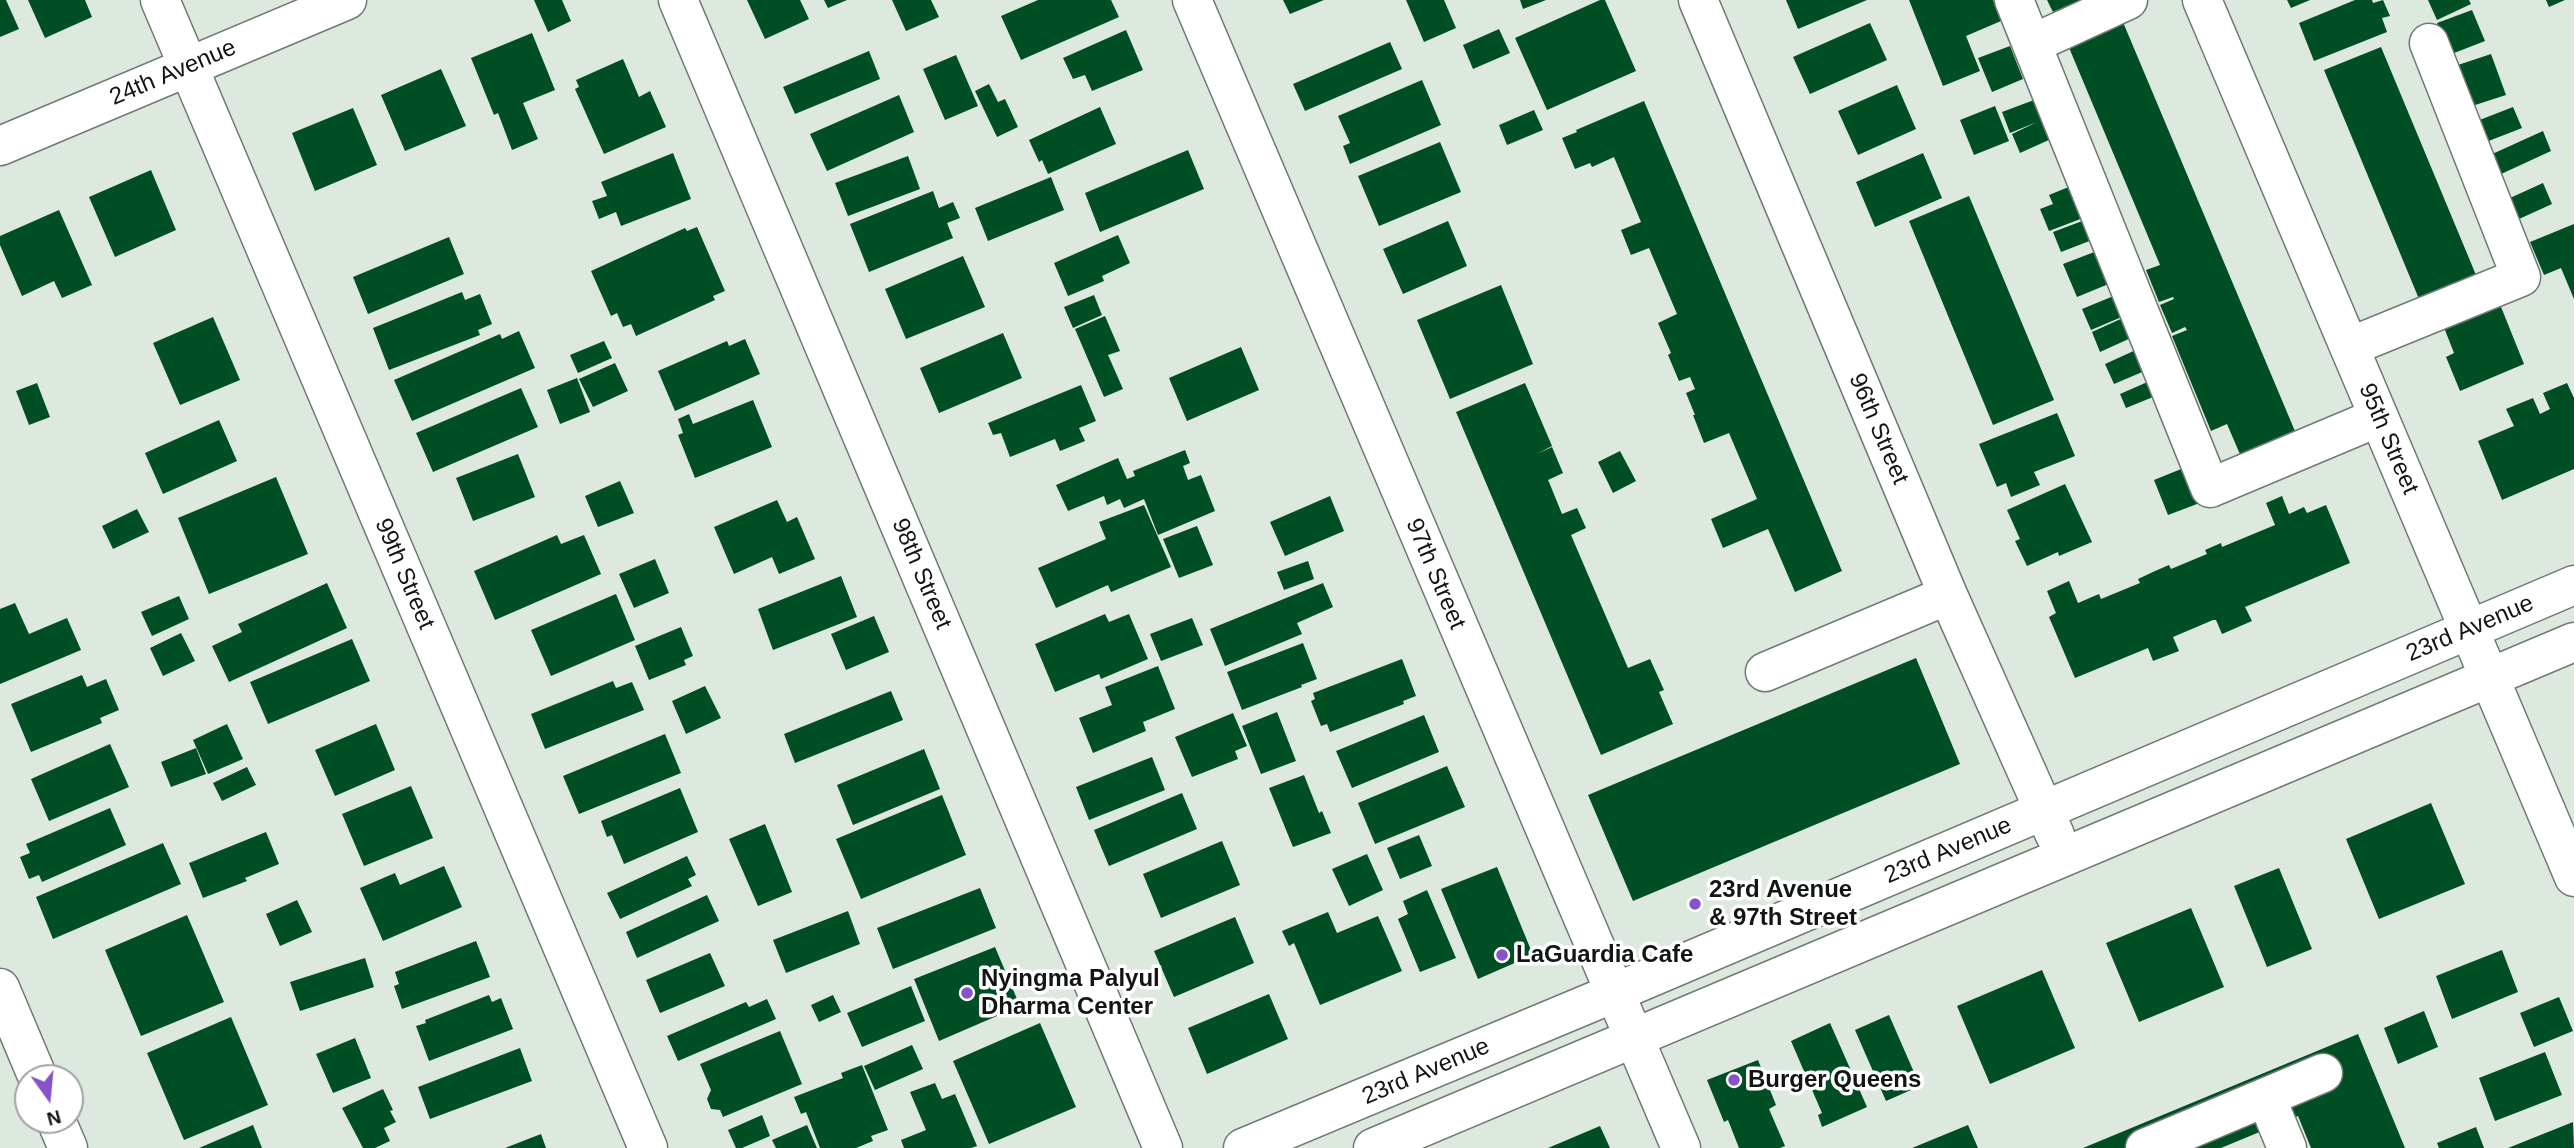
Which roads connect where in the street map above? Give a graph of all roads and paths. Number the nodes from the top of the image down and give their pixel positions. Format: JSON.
{"nodes":[{"id":1,"x":160,"y":0,"type":"edge"},
{"id":2,"x":347,"y":0,"type":"edge"},
{"id":3,"x":678,"y":0,"type":"edge"},
{"id":4,"x":1192,"y":0,"type":"edge"},
{"id":5,"x":1698,"y":0,"type":"edge"},
{"id":6,"x":2014,"y":0,"type":"edge"},
{"id":7,"x":2128,"y":0,"type":"edge"},
{"id":8,"x":2202,"y":0,"type":"edge"},
{"id":9,"x":2429,"y":43,"type":"dead end"},
{"id":10,"x":2032,"y":44,"type":"junction"},
{"id":11,"x":188,"y":66,"type":"junction"},
{"id":12,"x":0,"y":146,"type":"edge"},
{"id":13,"x":2349,"y":347,"type":"junction"},
{"id":14,"x":2379,"y":417,"type":"junction"},
{"id":15,"x":2574,"y":585,"type":"edge"},
{"id":16,"x":1948,"y":595,"type":"junction"},
{"id":17,"x":2469,"y":630,"type":"junction"},
{"id":18,"x":2574,"y":642,"type":"edge"},
{"id":19,"x":1765,"y":672,"type":"dead end"},
{"id":20,"x":2489,"y":677,"type":"junction"},
{"id":21,"x":2045,"y":811,"type":"junction"},
{"id":22,"x":2065,"y":856,"type":"junction"},
{"id":23,"x":2574,"y":877,"type":"edge"},
{"id":24,"x":0,"y":988,"type":"edge"},
{"id":25,"x":1614,"y":993,"type":"junction"},
{"id":26,"x":1634,"y":1039,"type":"junction"},
{"id":27,"x":32,"y":1064,"type":"edge"},
{"id":28,"x":2323,"y":1073,"type":"dead end"},
{"id":29,"x":2266,"y":1097,"type":"junction"},
{"id":30,"x":648,"y":1148,"type":"edge"},
{"id":31,"x":1163,"y":1148,"type":"edge"},
{"id":32,"x":1243,"y":1148,"type":"edge"},
{"id":33,"x":1373,"y":1148,"type":"edge"},
{"id":34,"x":1681,"y":1148,"type":"edge"},
{"id":35,"x":2145,"y":1148,"type":"edge"},
{"id":36,"x":2287,"y":1148,"type":"edge"}],
"edges":[{"from":1,"to":11,"type":"street","name":"99th Street"},
{"from":2,"to":11,"type":"street","name":"24th Avenue"},
{"from":3,"to":31,"type":"street","name":"98th Street"},
{"from":4,"to":25,"type":"street","name":"97th Street"},
{"from":5,"to":16,"type":"street","name":"96th Street"},
{"from":6,"to":10,"type":"street"},
{"from":7,"to":10,"type":"street"},
{"from":8,"to":13,"type":"street","name":"95th Street"},
{"from":9,"to":13,"type":"street"},
{"from":10,"to":14,"type":"street"},
{"from":11,"to":12,"type":"street","name":"24th Avenue"},
{"from":11,"to":30,"type":"street","name":"99th Street"},
{"from":13,"to":14,"type":"street","name":"95th Street"},
{"from":14,"to":17,"type":"street","name":"95th Street"},
{"from":15,"to":17,"type":"street","name":"23rd Avenue"},
{"from":16,"to":19,"type":"street"},
{"from":16,"to":21,"type":"street","name":"96th Street"},
{"from":17,"to":20,"type":"street","name":"95th Street"},
{"from":17,"to":21,"type":"street","name":"23rd Avenue"},
{"from":18,"to":20,"type":"street","name":"23rd Avenue"},
{"from":20,"to":22,"type":"street","name":"23rd Avenue"},
{"from":20,"to":23,"type":"street","name":"95th Street"},
{"from":21,"to":22,"type":"street","name":"96th Street"},
{"from":21,"to":25,"type":"street","name":"23rd Avenue"},
{"from":22,"to":26,"type":"street","name":"23rd Avenue"},
{"from":24,"to":27,"type":"street"},
{"from":25,"to":26,"type":"street","name":"97th Street"},
{"from":25,"to":32,"type":"street","name":"23rd Avenue"},
{"from":26,"to":33,"type":"street","name":"23rd Avenue"},
{"from":26,"to":34,"type":"street","name":"97th Street"},
{"from":28,"to":29,"type":"street"},
{"from":29,"to":35,"type":"street"},
{"from":29,"to":36,"type":"street"}]}
